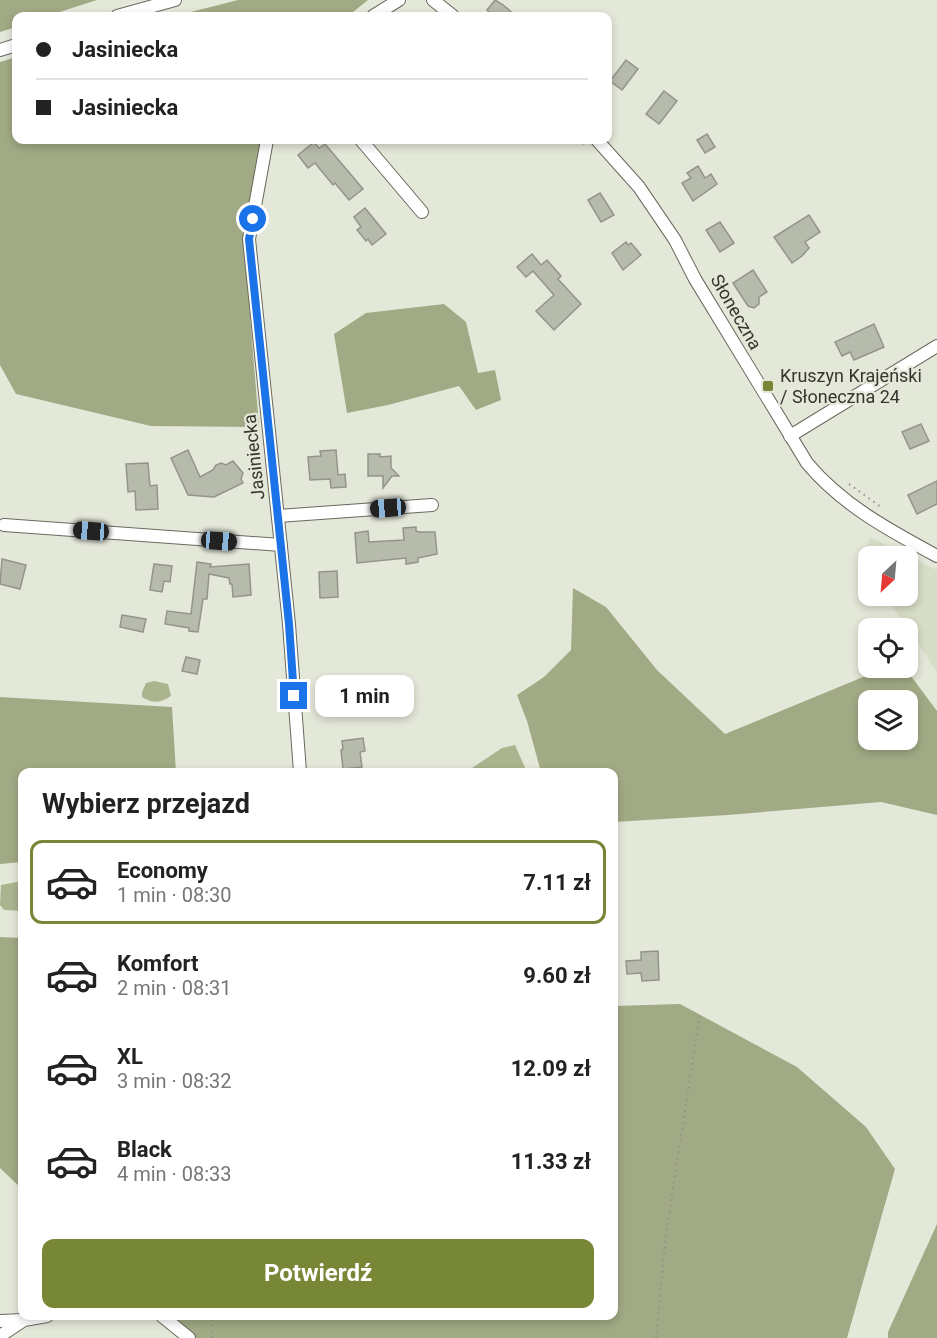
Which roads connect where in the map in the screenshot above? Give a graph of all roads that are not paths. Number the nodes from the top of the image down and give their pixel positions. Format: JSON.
{"nodes":[{"id":1,"x":175,"y":0,"type":"edge"},
{"id":2,"x":399,"y":0,"type":"edge"},
{"id":3,"x":433,"y":0,"type":"edge"},
{"id":4,"x":132,"y":12,"type":"edge"},
{"id":5,"x":380,"y":12,"type":"edge"},
{"id":6,"x":448,"y":12,"type":"edge"},
{"id":7,"x":266,"y":144,"type":"edge"},
{"id":8,"x":364,"y":144,"type":"edge"},
{"id":9,"x":601,"y":144,"type":"edge"},
{"id":10,"x":422,"y":212,"type":"dead end"},
{"id":11,"x":937,"y":346,"type":"edge"},
{"id":12,"x":790,"y":436,"type":"junction"},
{"id":13,"x":432,"y":505,"type":"dead end"},
{"id":14,"x":278,"y":516,"type":"junction"},
{"id":15,"x":4,"y":525,"type":"dead end"},
{"id":16,"x":281,"y":545,"type":"junction"},
{"id":17,"x":937,"y":556,"type":"edge"},
{"id":18,"x":300,"y":768,"type":"edge"},
{"id":19,"x":24,"y":1320,"type":"joint"},
{"id":20,"x":167,"y":1320,"type":"edge"},
{"id":21,"x":0,"y":1321,"type":"edge"},
{"id":22,"x":0,"y":1336,"type":"edge"},
{"id":23,"x":189,"y":1338,"type":"edge"}],
"edges":[{"from":1,"to":4,"type":"street"},
{"from":2,"to":5,"type":"street"},
{"from":3,"to":6,"type":"street"},
{"from":7,"to":14,"type":"street","name":"Jasiniecka"},
{"from":8,"to":10,"type":"street"},
{"from":9,"to":12,"type":"street","name":"Słoneczna"},
{"from":11,"to":12,"type":"street"},
{"from":12,"to":17,"type":"street","name":"Słoneczna"},
{"from":13,"to":14,"type":"street"},
{"from":14,"to":16,"type":"street","name":"Jasiniecka"},
{"from":15,"to":16,"type":"street"},
{"from":16,"to":18,"type":"street","name":"Jasiniecka"},
{"from":19,"to":21,"type":"street"},
{"from":19,"to":22,"type":"street"},
{"from":20,"to":23,"type":"street"}]}
